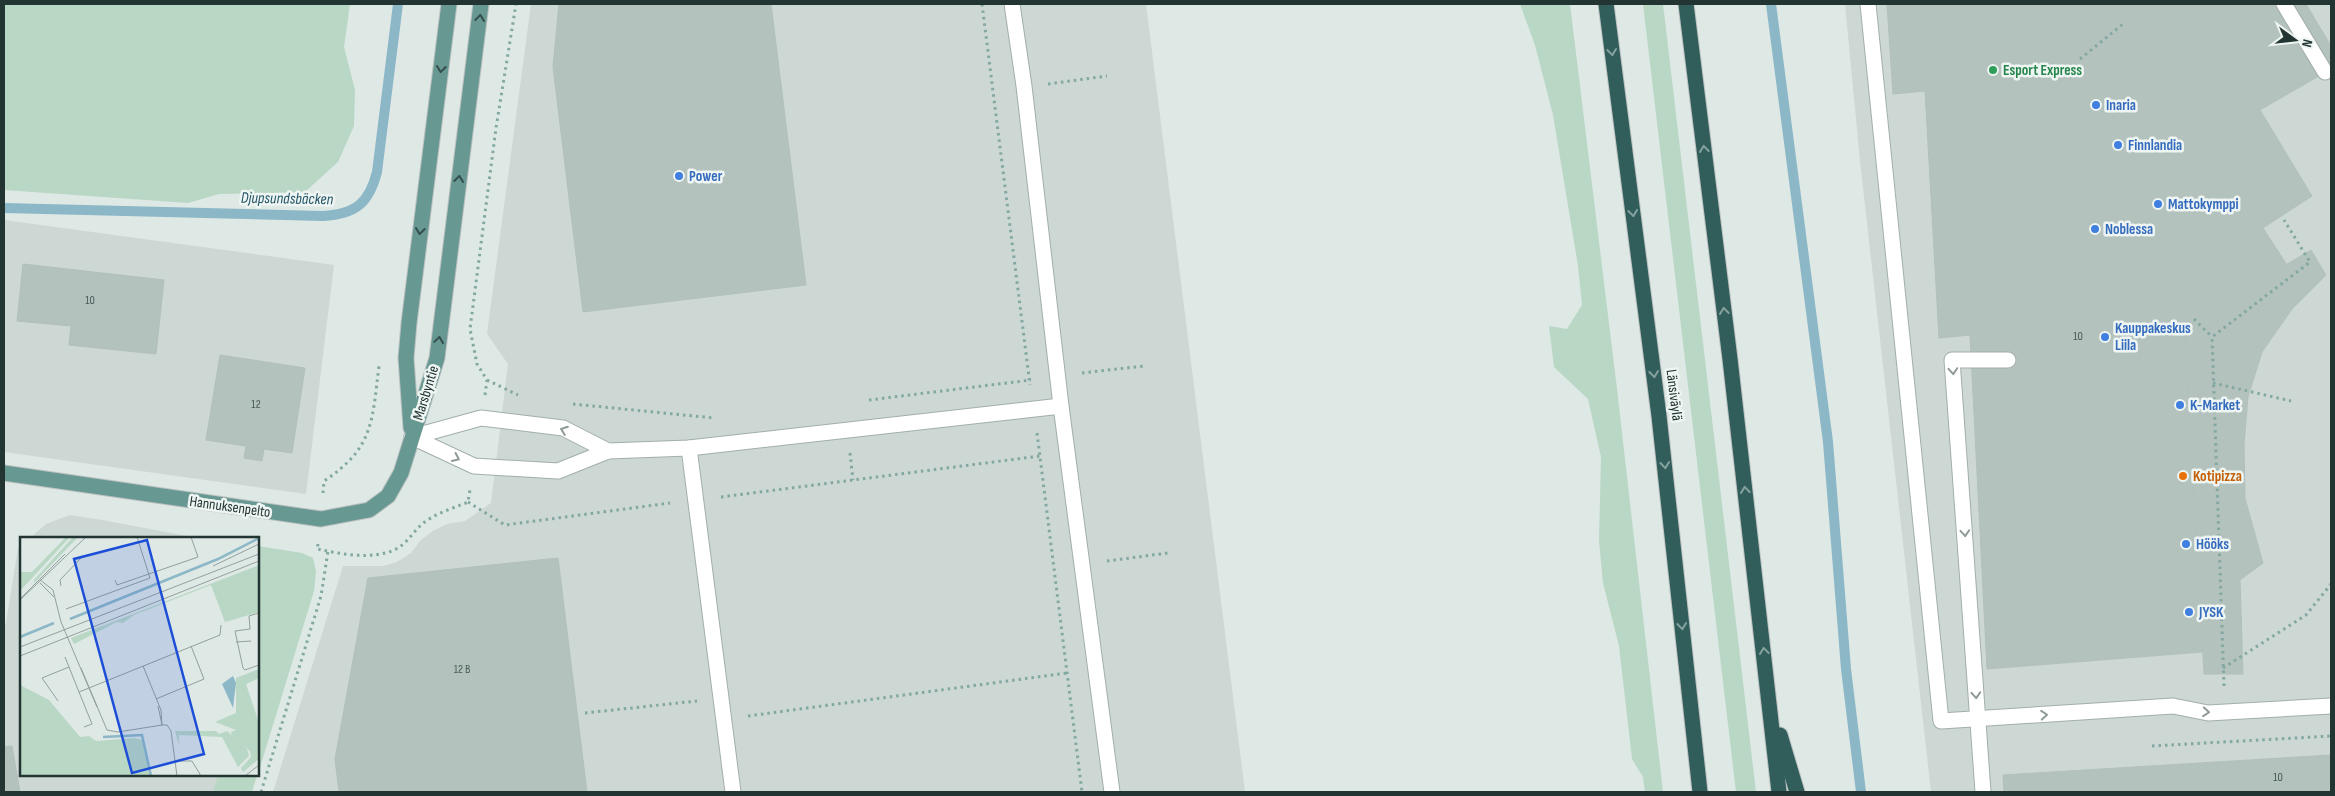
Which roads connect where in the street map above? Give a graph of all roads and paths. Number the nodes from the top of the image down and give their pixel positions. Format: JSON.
{"nodes":[{"id":1,"x":449,"y":4,"type":"edge"},
{"id":2,"x":481,"y":4,"type":"edge"},
{"id":3,"x":1012,"y":4,"type":"edge"},
{"id":4,"x":1606,"y":4,"type":"edge"},
{"id":5,"x":1686,"y":4,"type":"edge"},
{"id":6,"x":1868,"y":4,"type":"edge"},
{"id":7,"x":2284,"y":4,"type":"edge"},
{"id":8,"x":2123,"y":24,"type":"dead end"},
{"id":9,"x":2080,"y":59,"type":"dead end"},
{"id":10,"x":2325,"y":72,"type":"dead end"},
{"id":11,"x":2284,"y":220,"type":"dead end"},
{"id":12,"x":2194,"y":319,"type":"dead end"},
{"id":13,"x":2212,"y":337,"type":"junction"},
{"id":14,"x":2008,"y":360,"type":"dead end"},
{"id":15,"x":380,"y":365,"type":"dead end"},
{"id":16,"x":1144,"y":366,"type":"dead end"},
{"id":17,"x":1058,"y":376,"type":"junction"},
{"id":18,"x":487,"y":380,"type":"dead end"},
{"id":19,"x":2214,"y":383,"type":"junction"},
{"id":20,"x":525,"y":399,"type":"dead end"},
{"id":21,"x":860,"y":401,"type":"dead end"},
{"id":22,"x":2290,"y":401,"type":"dead end"},
{"id":23,"x":564,"y":403,"type":"dead end"},
{"id":24,"x":1061,"y":406,"type":"junction"},
{"id":25,"x":719,"y":419,"type":"dead end"},
{"id":26,"x":412,"y":437,"type":"junction"},
{"id":27,"x":689,"y":448,"type":"junction"},
{"id":28,"x":608,"y":452,"type":"junction"},
{"id":29,"x":1040,"y":456,"type":"dead end"},
{"id":30,"x":4,"y":474,"type":"edge"},
{"id":31,"x":696,"y":500,"type":"junction"},
{"id":32,"x":468,"y":502,"type":"dead end"},
{"id":33,"x":320,"y":519,"type":"junction"},
{"id":34,"x":317,"y":549,"type":"dead end"},
{"id":35,"x":328,"y":552,"type":"dead end"},
{"id":36,"x":1168,"y":553,"type":"dead end"},
{"id":37,"x":1104,"y":562,"type":"dead end"},
{"id":38,"x":2331,"y":584,"type":"edge"},
{"id":39,"x":2223,"y":668,"type":"junction"},
{"id":40,"x":1067,"y":673,"type":"dead end"},
{"id":41,"x":1769,"y":700,"type":"junction"},
{"id":42,"x":2331,"y":706,"type":"edge"},
{"id":43,"x":722,"y":708,"type":"junction"},
{"id":44,"x":2225,"y":712,"type":"junction"},
{"id":45,"x":585,"y":713,"type":"dead end"},
{"id":46,"x":1978,"y":719,"type":"junction"},
{"id":47,"x":2331,"y":736,"type":"edge"},
{"id":48,"x":2226,"y":742,"type":"junction"},
{"id":49,"x":2152,"y":746,"type":"dead end"},
{"id":50,"x":261,"y":792,"type":"edge"},
{"id":51,"x":733,"y":792,"type":"edge"},
{"id":52,"x":1112,"y":792,"type":"edge"},
{"id":53,"x":1700,"y":792,"type":"edge"},
{"id":54,"x":1779,"y":792,"type":"edge"},
{"id":55,"x":1797,"y":792,"type":"edge"},
{"id":56,"x":1983,"y":792,"type":"edge"}],
"edges":[{"from":1,"to":26,"type":"main road","name":"Marsbyntie","one_way":true},
{"from":26,"to":2,"type":"main road","name":"Marsbyntie","one_way":true},
{"from":3,"to":17,"type":"lane"},
{"from":4,"to":53,"type":"highway","name":"Länsiväylä","one_way":true},
{"from":41,"to":5,"type":"highway","one_way":true},
{"from":6,"to":46,"type":"lane"},
{"from":7,"to":10,"type":"lane"},
{"from":8,"to":9,"type":"path"},
{"from":11,"to":13,"type":"path"},
{"from":12,"to":13,"type":"path"},
{"from":13,"to":19,"type":"path"},
{"from":14,"to":46,"type":"lane","one_way":true},
{"from":15,"to":33,"type":"path"},
{"from":16,"to":17,"type":"path"},
{"from":17,"to":21,"type":"path"},
{"from":17,"to":24,"type":"lane"},
{"from":18,"to":20,"type":"path"},
{"from":19,"to":22,"type":"path"},
{"from":19,"to":39,"type":"path"},
{"from":23,"to":25,"type":"path"},
{"from":24,"to":27,"type":"lane"},
{"from":24,"to":52,"type":"lane"},
{"from":28,"to":26,"type":"lane","one_way":true},
{"from":26,"to":28,"type":"lane","one_way":true},
{"from":26,"to":33,"type":"main road","name":"Hannuksenpelto"},
{"from":27,"to":28,"type":"lane"},
{"from":27,"to":31,"type":"lane"},
{"from":29,"to":31,"type":"path"},
{"from":30,"to":33,"type":"main road","name":"Hannuksenpelto"},
{"from":31,"to":32,"type":"path"},
{"from":31,"to":43,"type":"lane"},
{"from":33,"to":34,"type":"path"},
{"from":35,"to":50,"type":"path"},
{"from":36,"to":37,"type":"path"},
{"from":38,"to":39,"type":"path"},
{"from":39,"to":44,"type":"path"},
{"from":40,"to":43,"type":"path"},
{"from":41,"to":54,"type":"highway"},
{"from":41,"to":55,"type":"highway"},
{"from":42,"to":44,"type":"lane"},
{"from":43,"to":45,"type":"path"},
{"from":43,"to":51,"type":"lane"},
{"from":46,"to":44,"type":"lane","one_way":true},
{"from":44,"to":48,"type":"path"},
{"from":46,"to":56,"type":"lane"},
{"from":47,"to":48,"type":"path"},
{"from":48,"to":49,"type":"path"}]}
